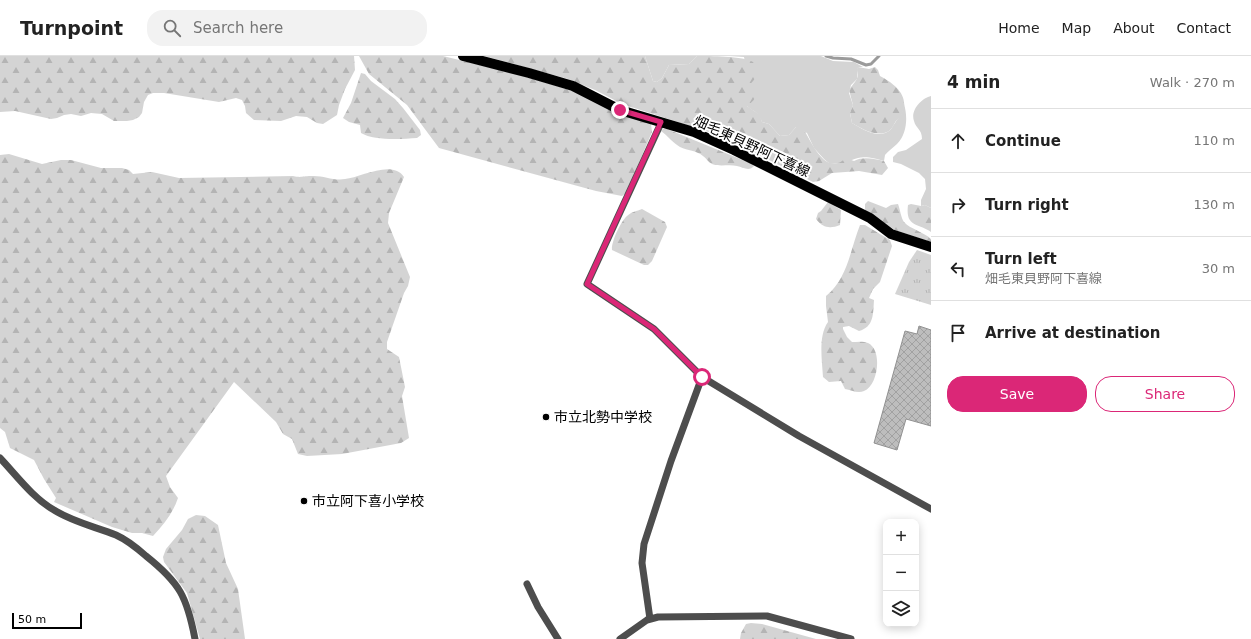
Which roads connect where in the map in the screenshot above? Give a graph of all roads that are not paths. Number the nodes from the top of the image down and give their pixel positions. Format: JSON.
{"nodes":[{"id":1,"x":463,"y":56,"type":"edge"},
{"id":2,"x":661,"y":122,"type":"junction"},
{"id":3,"x":931,"y":247,"type":"edge"},
{"id":4,"x":702,"y":377,"type":"junction"},
{"id":5,"x":0,"y":458,"type":"edge"},
{"id":6,"x":931,"y":509,"type":"edge"},
{"id":7,"x":527,"y":584,"type":"dead end"},
{"id":8,"x":650,"y":619,"type":"junction"},
{"id":9,"x":195,"y":639,"type":"edge"},
{"id":10,"x":558,"y":639,"type":"edge"},
{"id":11,"x":620,"y":639,"type":"edge"},
{"id":12,"x":851,"y":639,"type":"edge"}],
"edges":[{"from":1,"to":2,"type":"main road","name":"畑毛東貝野阿下喜線"},
{"from":2,"to":3,"type":"main road","name":"畑毛東貝野阿下喜線"},
{"from":2,"to":4,"type":"street"},
{"from":4,"to":6,"type":"street"},
{"from":4,"to":8,"type":"street"},
{"from":5,"to":9,"type":"street"},
{"from":7,"to":10,"type":"street"},
{"from":8,"to":11,"type":"street"},
{"from":8,"to":12,"type":"street"}]}
